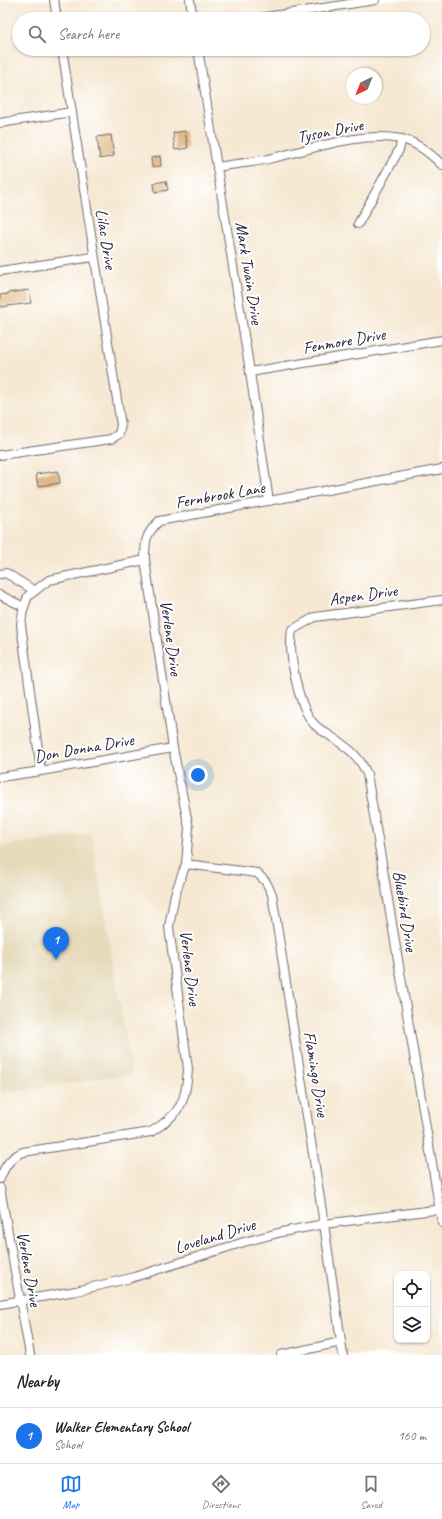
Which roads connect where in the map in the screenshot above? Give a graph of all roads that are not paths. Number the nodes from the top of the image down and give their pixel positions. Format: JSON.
{"nodes":[{"id":1,"x":54,"y":0,"type":"edge"},
{"id":2,"x":190,"y":0,"type":"edge"},
{"id":3,"x":375,"y":0,"type":"edge"},
{"id":4,"x":56,"y":12,"type":"edge"},
{"id":5,"x":192,"y":12,"type":"edge"},
{"id":6,"x":298,"y":12,"type":"edge"},
{"id":7,"x":63,"y":56,"type":"edge"},
{"id":8,"x":199,"y":56,"type":"edge"},
{"id":9,"x":72,"y":112,"type":"junction"},
{"id":10,"x":0,"y":123,"type":"edge"},
{"id":11,"x":402,"y":139,"type":"junction"},
{"id":12,"x":442,"y":165,"type":"edge"},
{"id":13,"x":217,"y":167,"type":"junction"},
{"id":14,"x":358,"y":224,"type":"dead end"},
{"id":15,"x":93,"y":257,"type":"junction"},
{"id":16,"x":0,"y":271,"type":"edge"},
{"id":17,"x":442,"y":340,"type":"edge"},
{"id":18,"x":250,"y":372,"type":"junction"},
{"id":19,"x":0,"y":455,"type":"edge"},
{"id":20,"x":442,"y":469,"type":"edge"},
{"id":21,"x":269,"y":502,"type":"junction"},
{"id":22,"x":145,"y":560,"type":"junction"},
{"id":23,"x":0,"y":574,"type":"edge"},
{"id":24,"x":34,"y":591,"type":"junction"},
{"id":25,"x":0,"y":595,"type":"edge"},
{"id":26,"x":442,"y":600,"type":"edge"},
{"id":27,"x":24,"y":608,"type":"junction"},
{"id":28,"x":292,"y":630,"type":"joint"},
{"id":29,"x":173,"y":748,"type":"junction"},
{"id":30,"x":41,"y":771,"type":"junction"},
{"id":31,"x":0,"y":777,"type":"edge"},
{"id":32,"x":186,"y":864,"type":"junction"},
{"id":33,"x":0,"y":1179,"type":"edge"},
{"id":34,"x":0,"y":1188,"type":"edge"},
{"id":35,"x":440,"y":1209,"type":"edge"},
{"id":36,"x":442,"y":1223,"type":"edge"},
{"id":37,"x":324,"y":1224,"type":"junction"},
{"id":38,"x":20,"y":1301,"type":"junction"},
{"id":39,"x":0,"y":1304,"type":"edge"},
{"id":40,"x":341,"y":1342,"type":"junction"},
{"id":41,"x":30,"y":1355,"type":"edge"},
{"id":42,"x":281,"y":1355,"type":"edge"},
{"id":43,"x":343,"y":1355,"type":"edge"}],
"edges":[{"from":1,"to":4,"type":"street"},
{"from":2,"to":5,"type":"street"},
{"from":3,"to":6,"type":"street"},
{"from":7,"to":9,"type":"street","name":"Lilac Drive"},
{"from":8,"to":13,"type":"street","name":"Mark Twain Drive"},
{"from":9,"to":10,"type":"street"},
{"from":9,"to":15,"type":"street","name":"Lilac Drive"},
{"from":11,"to":12,"type":"street","name":"Tyson Drive"},
{"from":11,"to":13,"type":"street","name":"Tyson Drive"},
{"from":11,"to":14,"type":"street"},
{"from":13,"to":18,"type":"street","name":"Mark Twain Drive"},
{"from":15,"to":16,"type":"street"},
{"from":15,"to":19,"type":"street","name":"Lilac Drive"},
{"from":17,"to":18,"type":"street","name":"Fenmore Drive"},
{"from":18,"to":21,"type":"street","name":"Mark Twain Drive"},
{"from":20,"to":21,"type":"street","name":"Fernbrook Lane"},
{"from":21,"to":22,"type":"street","name":"Fernbrook Lane"},
{"from":22,"to":24,"type":"street"},
{"from":22,"to":29,"type":"street","name":"Verlene Drive"},
{"from":23,"to":24,"type":"street"},
{"from":24,"to":27,"type":"street"},
{"from":25,"to":27,"type":"street"},
{"from":26,"to":28,"type":"street","name":"Aspen Drive"},
{"from":27,"to":30,"type":"street"},
{"from":28,"to":35,"type":"street","name":"Bluebird Drive"},
{"from":29,"to":30,"type":"street","name":"Don Donna Drive"},
{"from":29,"to":32,"type":"street","name":"Verlene Drive"},
{"from":30,"to":31,"type":"street","name":"Don Donna Drive"},
{"from":32,"to":33,"type":"street","name":"Verlene Drive"},
{"from":32,"to":37,"type":"street","name":"Flamingo Drive"},
{"from":34,"to":38,"type":"street","name":"Verlene Drive"},
{"from":35,"to":36,"type":"street","name":"Bluebird Drive"},
{"from":35,"to":37,"type":"street","name":"Loveland Drive"},
{"from":37,"to":38,"type":"street","name":"Loveland Drive"},
{"from":37,"to":40,"type":"street","name":"Flamingo Drive"},
{"from":38,"to":39,"type":"street","name":"Loveland Drive"},
{"from":38,"to":41,"type":"street","name":"Verlene Drive"},
{"from":40,"to":42,"type":"street"},
{"from":40,"to":43,"type":"street","name":"Flamingo Drive"}]}
